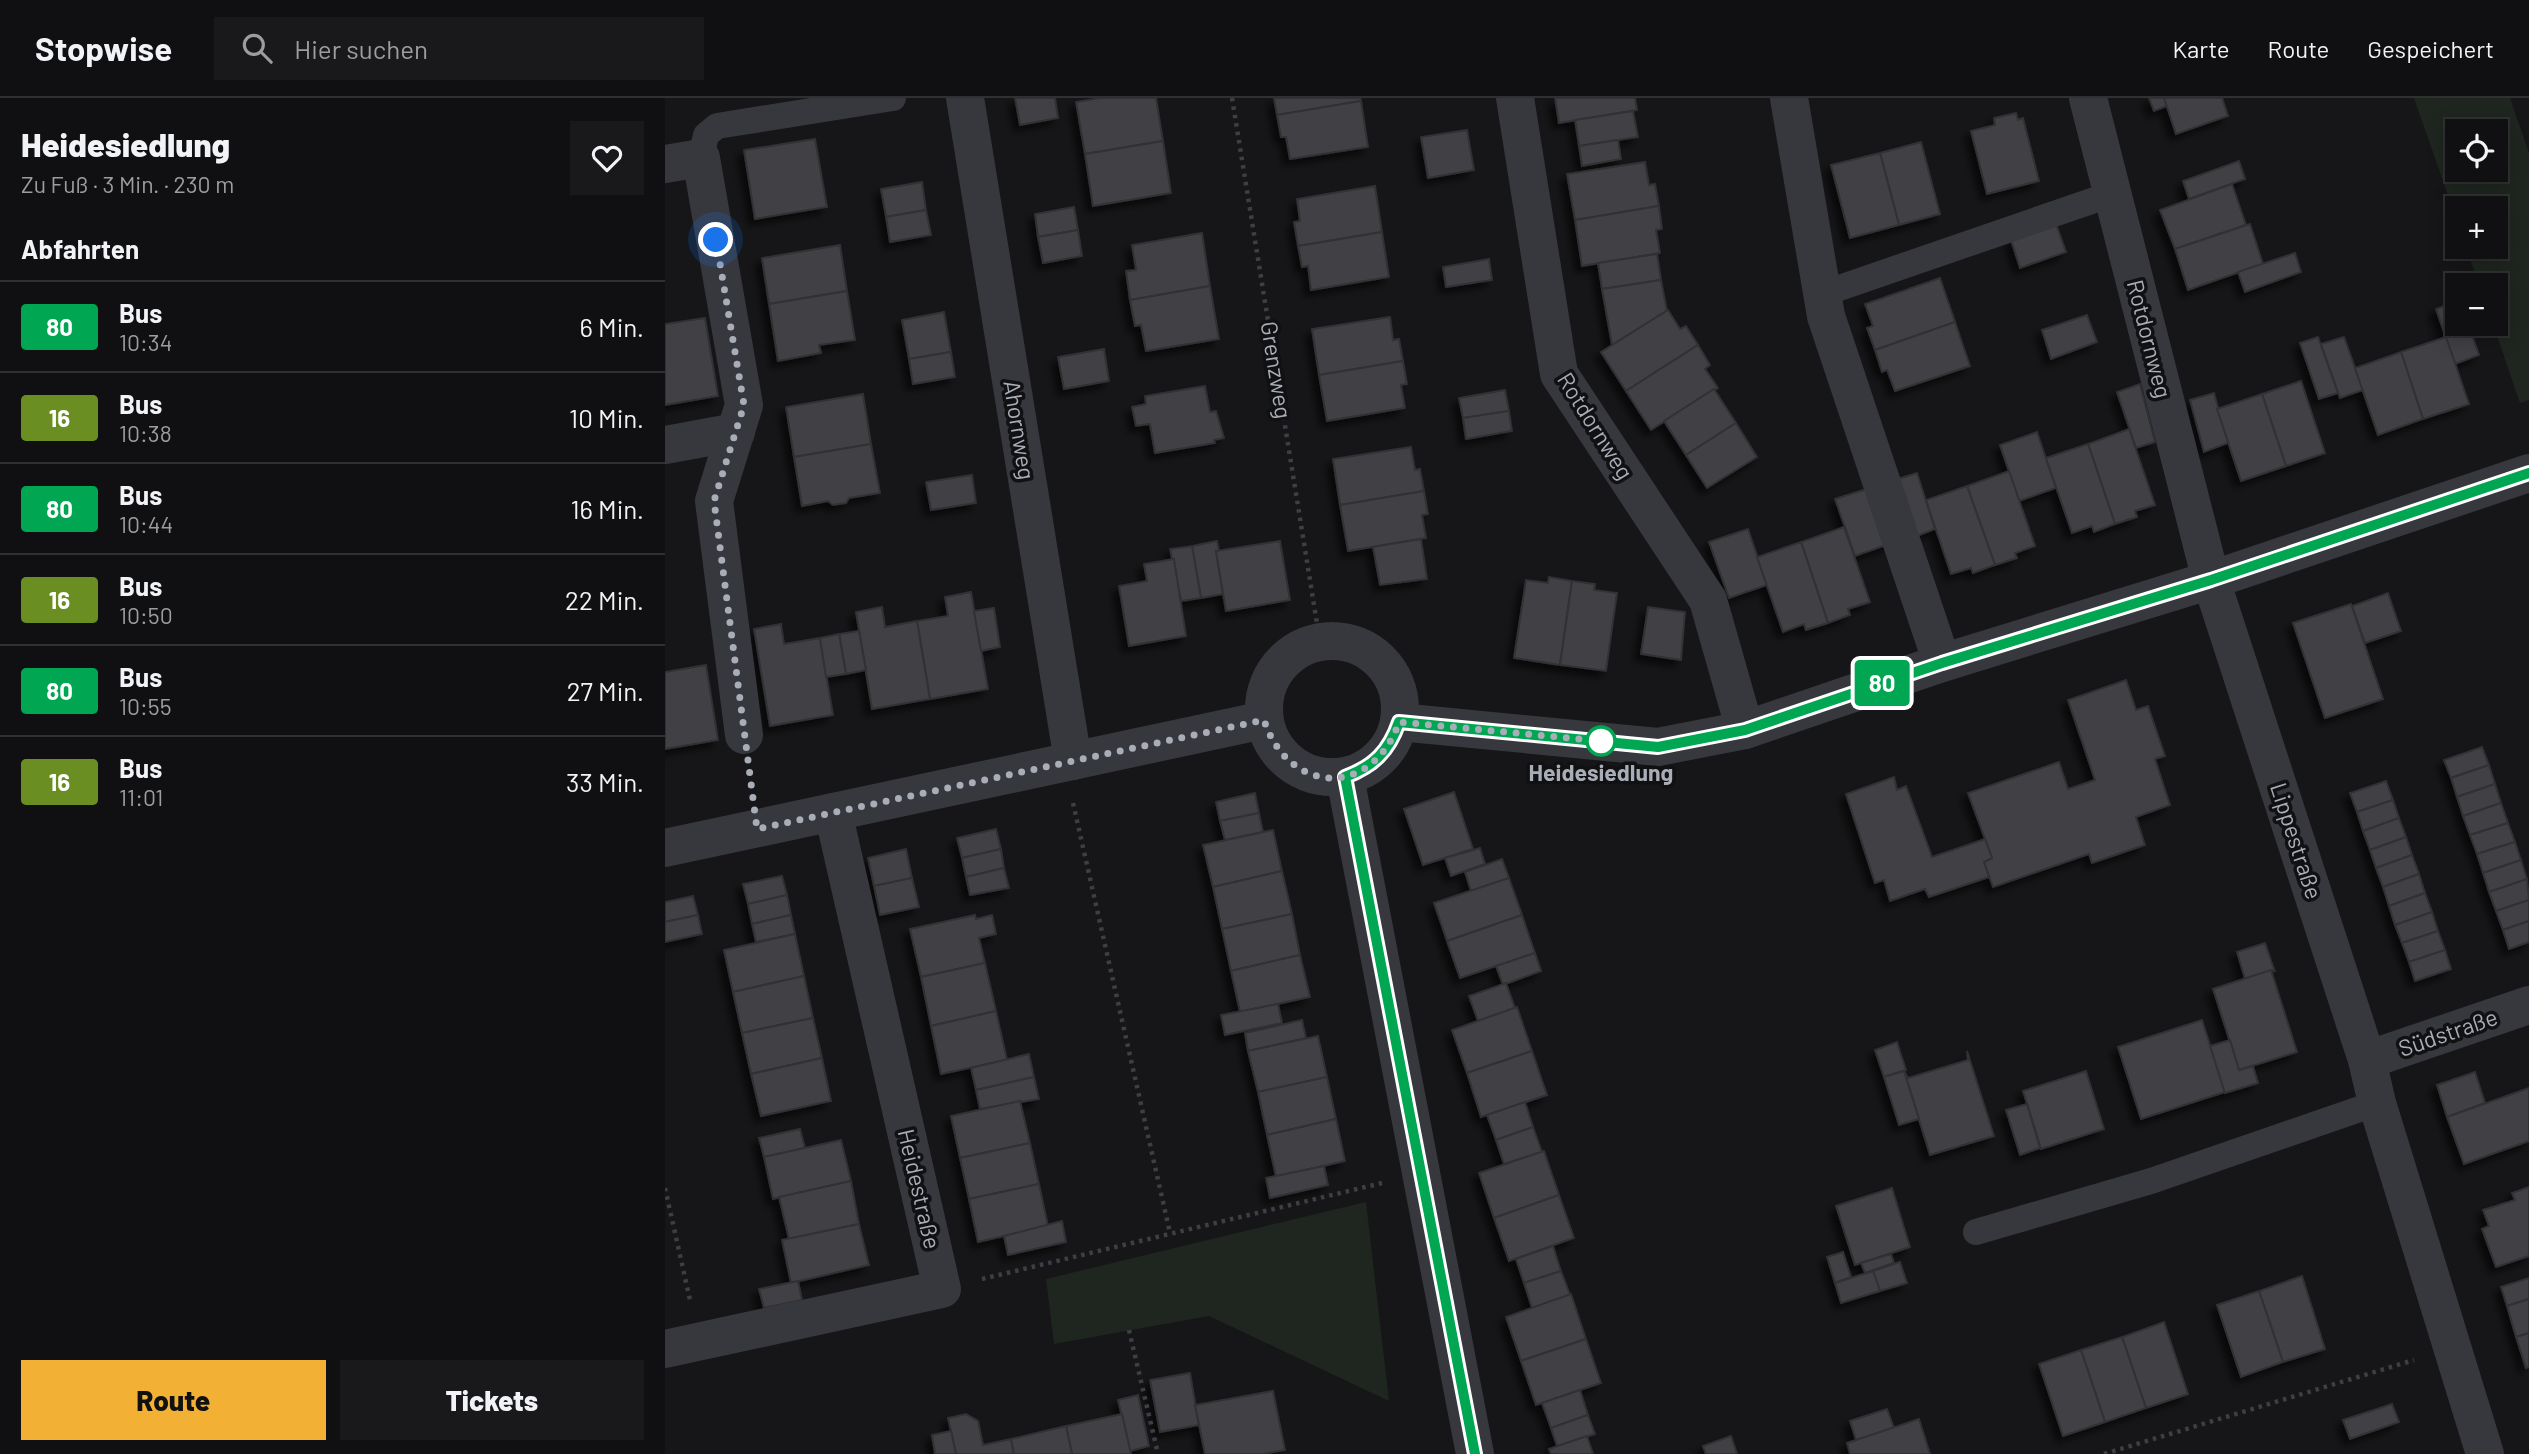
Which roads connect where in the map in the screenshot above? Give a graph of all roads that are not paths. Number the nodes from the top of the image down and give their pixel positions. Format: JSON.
{"nodes":[{"id":1,"x":893,"y":98,"type":"edge"},
{"id":2,"x":965,"y":98,"type":"edge"},
{"id":3,"x":1514,"y":98,"type":"edge"},
{"id":4,"x":1789,"y":98,"type":"edge"},
{"id":5,"x":2088,"y":98,"type":"edge"},
{"id":6,"x":683,"y":161,"type":"edge"},
{"id":7,"x":2112,"y":194,"type":"junction"},
{"id":8,"x":1822,"y":294,"type":"junction"},
{"id":9,"x":736,"y":432,"type":"junction"},
{"id":10,"x":665,"y":445,"type":"edge"},
{"id":11,"x":2529,"y":473,"type":"edge"},
{"id":12,"x":2211,"y":580,"type":"junction"},
{"id":13,"x":1942,"y":663,"type":"junction"},
{"id":14,"x":1264,"y":720,"type":"junction"},
{"id":15,"x":1399,"y":722,"type":"junction"},
{"id":16,"x":1745,"y":730,"type":"junction"},
{"id":17,"x":744,"y":734,"type":"dead end"},
{"id":18,"x":1068,"y":762,"type":"junction"},
{"id":19,"x":1345,"y":777,"type":"junction"},
{"id":20,"x":833,"y":812,"type":"junction"},
{"id":21,"x":665,"y":849,"type":"edge"},
{"id":22,"x":2529,"y":1005,"type":"edge"},
{"id":23,"x":2367,"y":1060,"type":"junction"},
{"id":24,"x":2377,"y":1103,"type":"junction"},
{"id":25,"x":1976,"y":1232,"type":"dead end"},
{"id":26,"x":682,"y":1346,"type":"edge"},
{"id":27,"x":1475,"y":1454,"type":"edge"},
{"id":28,"x":2485,"y":1454,"type":"edge"}],
"edges":[{"from":1,"to":6,"type":"lane"},
{"from":2,"to":18,"type":"street","name":"Ahornweg"},
{"from":3,"to":16,"type":"street","name":"Rotdornweg"},
{"from":4,"to":8,"type":"street"},
{"from":5,"to":7,"type":"street","name":"Rotdornweg"},
{"from":6,"to":9,"type":"street"},
{"from":7,"to":8,"type":"lane"},
{"from":7,"to":12,"type":"street","name":"Rotdornweg"},
{"from":8,"to":13,"type":"street"},
{"from":9,"to":10,"type":"street"},
{"from":9,"to":17,"type":"street"},
{"from":11,"to":12,"type":"street"},
{"from":12,"to":13,"type":"street"},
{"from":12,"to":23,"type":"street","name":"Lippestraße"},
{"from":13,"to":16,"type":"street"},
{"from":14,"to":15,"type":"street"},
{"from":14,"to":18,"type":"street"},
{"from":14,"to":19,"type":"street"},
{"from":15,"to":16,"type":"street"},
{"from":15,"to":19,"type":"street"},
{"from":18,"to":20,"type":"street"},
{"from":19,"to":27,"type":"street"},
{"from":20,"to":21,"type":"street"},
{"from":20,"to":26,"type":"street","name":"Heidestraße"},
{"from":22,"to":23,"type":"street","name":"Südstraße"},
{"from":23,"to":24,"type":"street","name":"Lippestraße"},
{"from":24,"to":25,"type":"lane"},
{"from":24,"to":28,"type":"street","name":"Lippestraße"}]}
